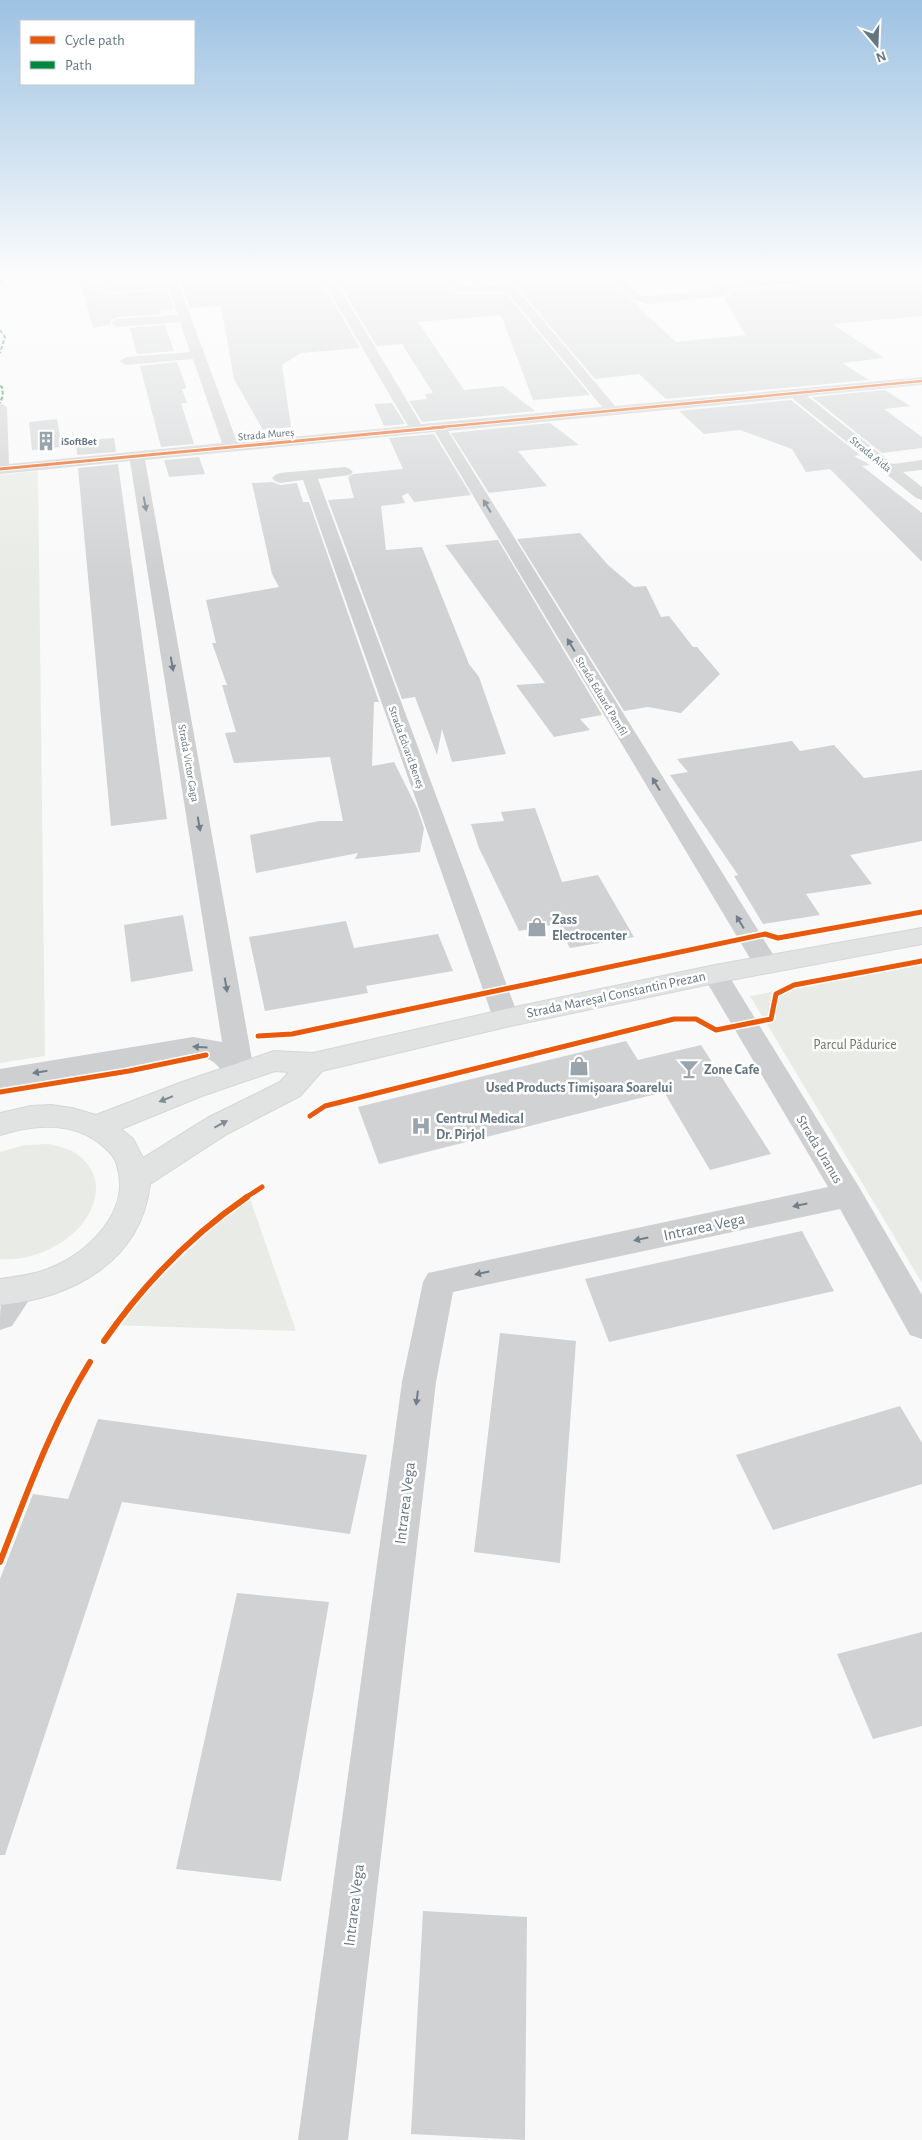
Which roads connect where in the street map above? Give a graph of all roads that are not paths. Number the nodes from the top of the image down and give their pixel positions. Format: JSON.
{"nodes":[{"id":1,"x":205,"y":374,"type":"edge"},
{"id":2,"x":384,"y":374,"type":"edge"},
{"id":3,"x":581,"y":374,"type":"edge"},
{"id":4,"x":922,"y":381,"type":"edge"},
{"id":5,"x":796,"y":394,"type":"junction"},
{"id":6,"x":0,"y":407,"type":"edge"},
{"id":7,"x":612,"y":411,"type":"junction"},
{"id":8,"x":439,"y":427,"type":"junction"},
{"id":9,"x":417,"y":430,"type":"junction"},
{"id":10,"x":231,"y":447,"type":"junction"},
{"id":11,"x":136,"y":456,"type":"junction"},
{"id":12,"x":922,"y":465,"type":"edge"},
{"id":13,"x":1,"y":469,"type":"edge"},
{"id":14,"x":890,"y":469,"type":"junction"},
{"id":15,"x":345,"y":472,"type":"dead end"},
{"id":16,"x":309,"y":475,"type":"junction"},
{"id":17,"x":280,"y":478,"type":"dead end"},
{"id":18,"x":922,"y":496,"type":"edge"},
{"id":19,"x":922,"y":936,"type":"edge"},
{"id":20,"x":766,"y":964,"type":"junction"},
{"id":21,"x":716,"y":974,"type":"junction"},
{"id":22,"x":506,"y":1018,"type":"junction"},
{"id":23,"x":313,"y":1063,"type":"junction"},
{"id":24,"x":240,"y":1071,"type":"junction"},
{"id":25,"x":0,"y":1079,"type":"edge"},
{"id":26,"x":0,"y":1124,"type":"edge"},
{"id":27,"x":98,"y":1126,"type":"junction"},
{"id":28,"x":136,"y":1178,"type":"junction"},
{"id":29,"x":848,"y":1195,"type":"junction"},
{"id":30,"x":10,"y":1292,"type":"edge"},
{"id":31,"x":0,"y":1316,"type":"edge"},
{"id":32,"x":922,"y":1325,"type":"edge"},
{"id":33,"x":323,"y":2140,"type":"edge"}],
"edges":[{"from":1,"to":10,"type":"street"},
{"from":2,"to":9,"type":"street"},
{"from":3,"to":7,"type":"street"},
{"from":4,"to":5,"type":"street","name":"Strada Mureș"},
{"from":5,"to":7,"type":"street","name":"Strada Mureș"},
{"from":5,"to":14,"type":"street","name":"Strada Aida"},
{"from":6,"to":13,"type":"street"},
{"from":7,"to":8,"type":"street","name":"Strada Mureș"},
{"from":8,"to":9,"type":"street","name":"Strada Mureș"},
{"from":20,"to":8,"type":"street","name":"Strada Eduard Pamfil","one_way":true},
{"from":9,"to":10,"type":"street","name":"Strada Mureș"},
{"from":10,"to":11,"type":"street","name":"Strada Mureș"},
{"from":11,"to":13,"type":"street","name":"Strada Mureș"},
{"from":11,"to":24,"type":"street","name":"Strada Victor Gaga","one_way":true},
{"from":12,"to":14,"type":"street"},
{"from":14,"to":18,"type":"street","name":"Strada Aida"},
{"from":15,"to":16,"type":"street"},
{"from":16,"to":17,"type":"street"},
{"from":16,"to":22,"type":"street","name":"Strada Edvard Beneș"},
{"from":19,"to":20,"type":"main road","name":"Strada Mareșal Constantin Prezan"},
{"from":20,"to":21,"type":"main road","name":"Strada Mareșal Constantin Prezan"},
{"from":21,"to":22,"type":"main road","name":"Strada Mareșal Constantin Prezan"},
{"from":21,"to":29,"type":"street","name":"Strada Uranus"},
{"from":22,"to":23,"type":"main road","name":"Strada Mareșal Constantin Prezan"},
{"from":23,"to":24,"type":"main road","name":"Strada Mareșal Constantin Prezan"},
{"from":28,"to":23,"type":"main road","one_way":true},
{"from":24,"to":25,"type":"street","one_way":true},
{"from":24,"to":27,"type":"main road","name":"Strada Mareșal Constantin Prezan","one_way":true},
{"from":26,"to":27,"type":"main road"},
{"from":27,"to":28,"type":"main road"},
{"from":28,"to":30,"type":"main road"},
{"from":29,"to":32,"type":"street","name":"Strada Uranus"},
{"from":29,"to":33,"type":"street","name":"Intrarea Vega","one_way":true},
{"from":30,"to":31,"type":"street"}]}
